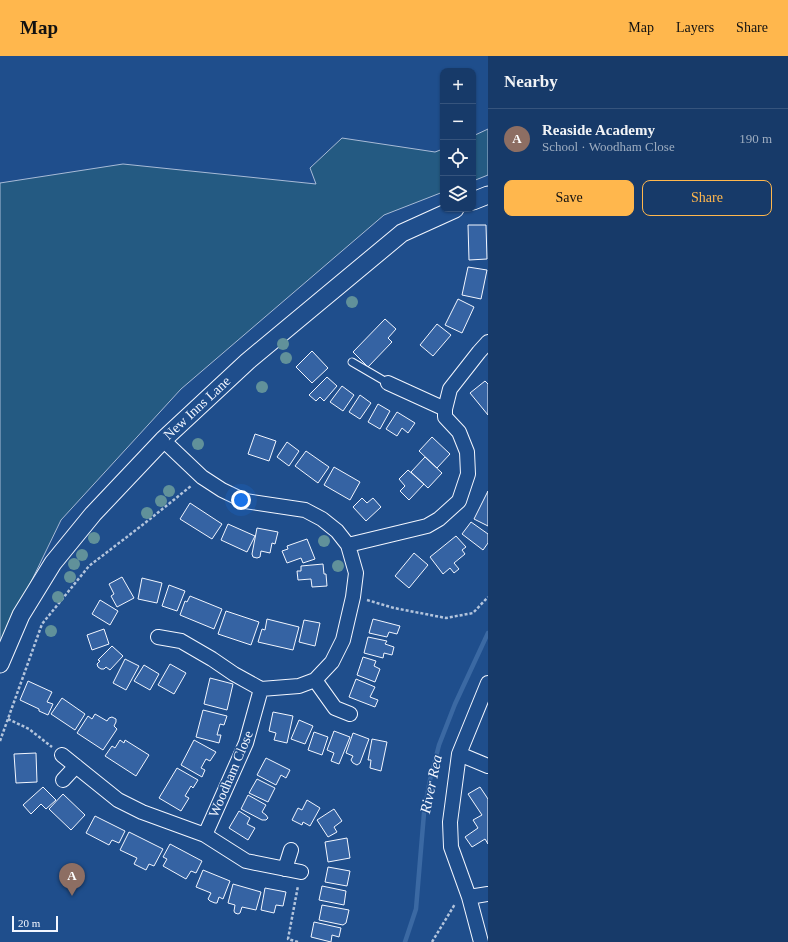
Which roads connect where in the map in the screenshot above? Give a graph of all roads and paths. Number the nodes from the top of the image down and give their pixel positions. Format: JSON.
{"nodes":[{"id":1,"x":488,"y":195,"type":"edge"},
{"id":2,"x":476,"y":200,"type":"edge"},
{"id":3,"x":448,"y":212,"type":"edge"},
{"id":4,"x":488,"y":342,"type":"edge"},
{"id":5,"x":352,"y":362,"type":"dead end"},
{"id":6,"x":388,"y":383,"type":"joint"},
{"id":7,"x":445,"y":409,"type":"junction"},
{"id":8,"x":163,"y":440,"type":"junction"},
{"id":9,"x":202,"y":477,"type":"junction"},
{"id":10,"x":348,"y":545,"type":"junction"},
{"id":11,"x":353,"y":597,"type":"junction"},
{"id":12,"x":488,"y":597,"type":"edge"},
{"id":13,"x":158,"y":637,"type":"dead end"},
{"id":14,"x":0,"y":664,"type":"edge"},
{"id":15,"x":315,"y":680,"type":"junction"},
{"id":16,"x":488,"y":683,"type":"edge"},
{"id":17,"x":261,"y":689,"type":"junction"},
{"id":18,"x":350,"y":714,"type":"dead end"},
{"id":19,"x":8,"y":719,"type":"junction"},
{"id":20,"x":0,"y":741,"type":"edge"},
{"id":21,"x":459,"y":754,"type":"junction"},
{"id":22,"x":62,"y":755,"type":"joint"},
{"id":23,"x":76,"y":766,"type":"junction"},
{"id":24,"x":488,"y":766,"type":"edge"},
{"id":25,"x":63,"y":780,"type":"dead end"},
{"id":26,"x":205,"y":836,"type":"junction"},
{"id":27,"x":291,"y":850,"type":"dead end"},
{"id":28,"x":285,"y":869,"type":"junction"},
{"id":29,"x":301,"y":872,"type":"joint"},
{"id":30,"x":488,"y":894,"type":"edge"},
{"id":31,"x":469,"y":897,"type":"junction"},
{"id":32,"x":298,"y":942,"type":"edge"},
{"id":33,"x":432,"y":942,"type":"edge"},
{"id":34,"x":481,"y":942,"type":"edge"}],
"edges":[{"from":1,"to":2,"type":"street"},
{"from":3,"to":8,"type":"street","name":"New Inns Lane"},
{"from":4,"to":7,"type":"street"},
{"from":5,"to":6,"type":"lane"},
{"from":6,"to":7,"type":"street"},
{"from":7,"to":10,"type":"street"},
{"from":8,"to":9,"type":"street"},
{"from":8,"to":14,"type":"street","name":"New Inns Lane"},
{"from":9,"to":10,"type":"street"},
{"from":9,"to":19,"type":"path"},
{"from":10,"to":11,"type":"street"},
{"from":11,"to":12,"type":"path"},
{"from":11,"to":15,"type":"street"},
{"from":13,"to":17,"type":"street"},
{"from":15,"to":17,"type":"street"},
{"from":15,"to":18,"type":"street"},
{"from":16,"to":21,"type":"street"},
{"from":17,"to":26,"type":"street","name":"Woodham Close"},
{"from":19,"to":20,"type":"path"},
{"from":19,"to":22,"type":"path"},
{"from":21,"to":24,"type":"street"},
{"from":21,"to":31,"type":"street"},
{"from":22,"to":23,"type":"street","name":"Woodham Close"},
{"from":23,"to":25,"type":"street"},
{"from":23,"to":26,"type":"street","name":"Woodham Close"},
{"from":26,"to":28,"type":"street","name":"Woodham Close"},
{"from":27,"to":28,"type":"street"},
{"from":28,"to":29,"type":"street","name":"Woodham Close"},
{"from":29,"to":32,"type":"path"},
{"from":30,"to":31,"type":"street"},
{"from":31,"to":33,"type":"path"},
{"from":31,"to":34,"type":"street"}]}
